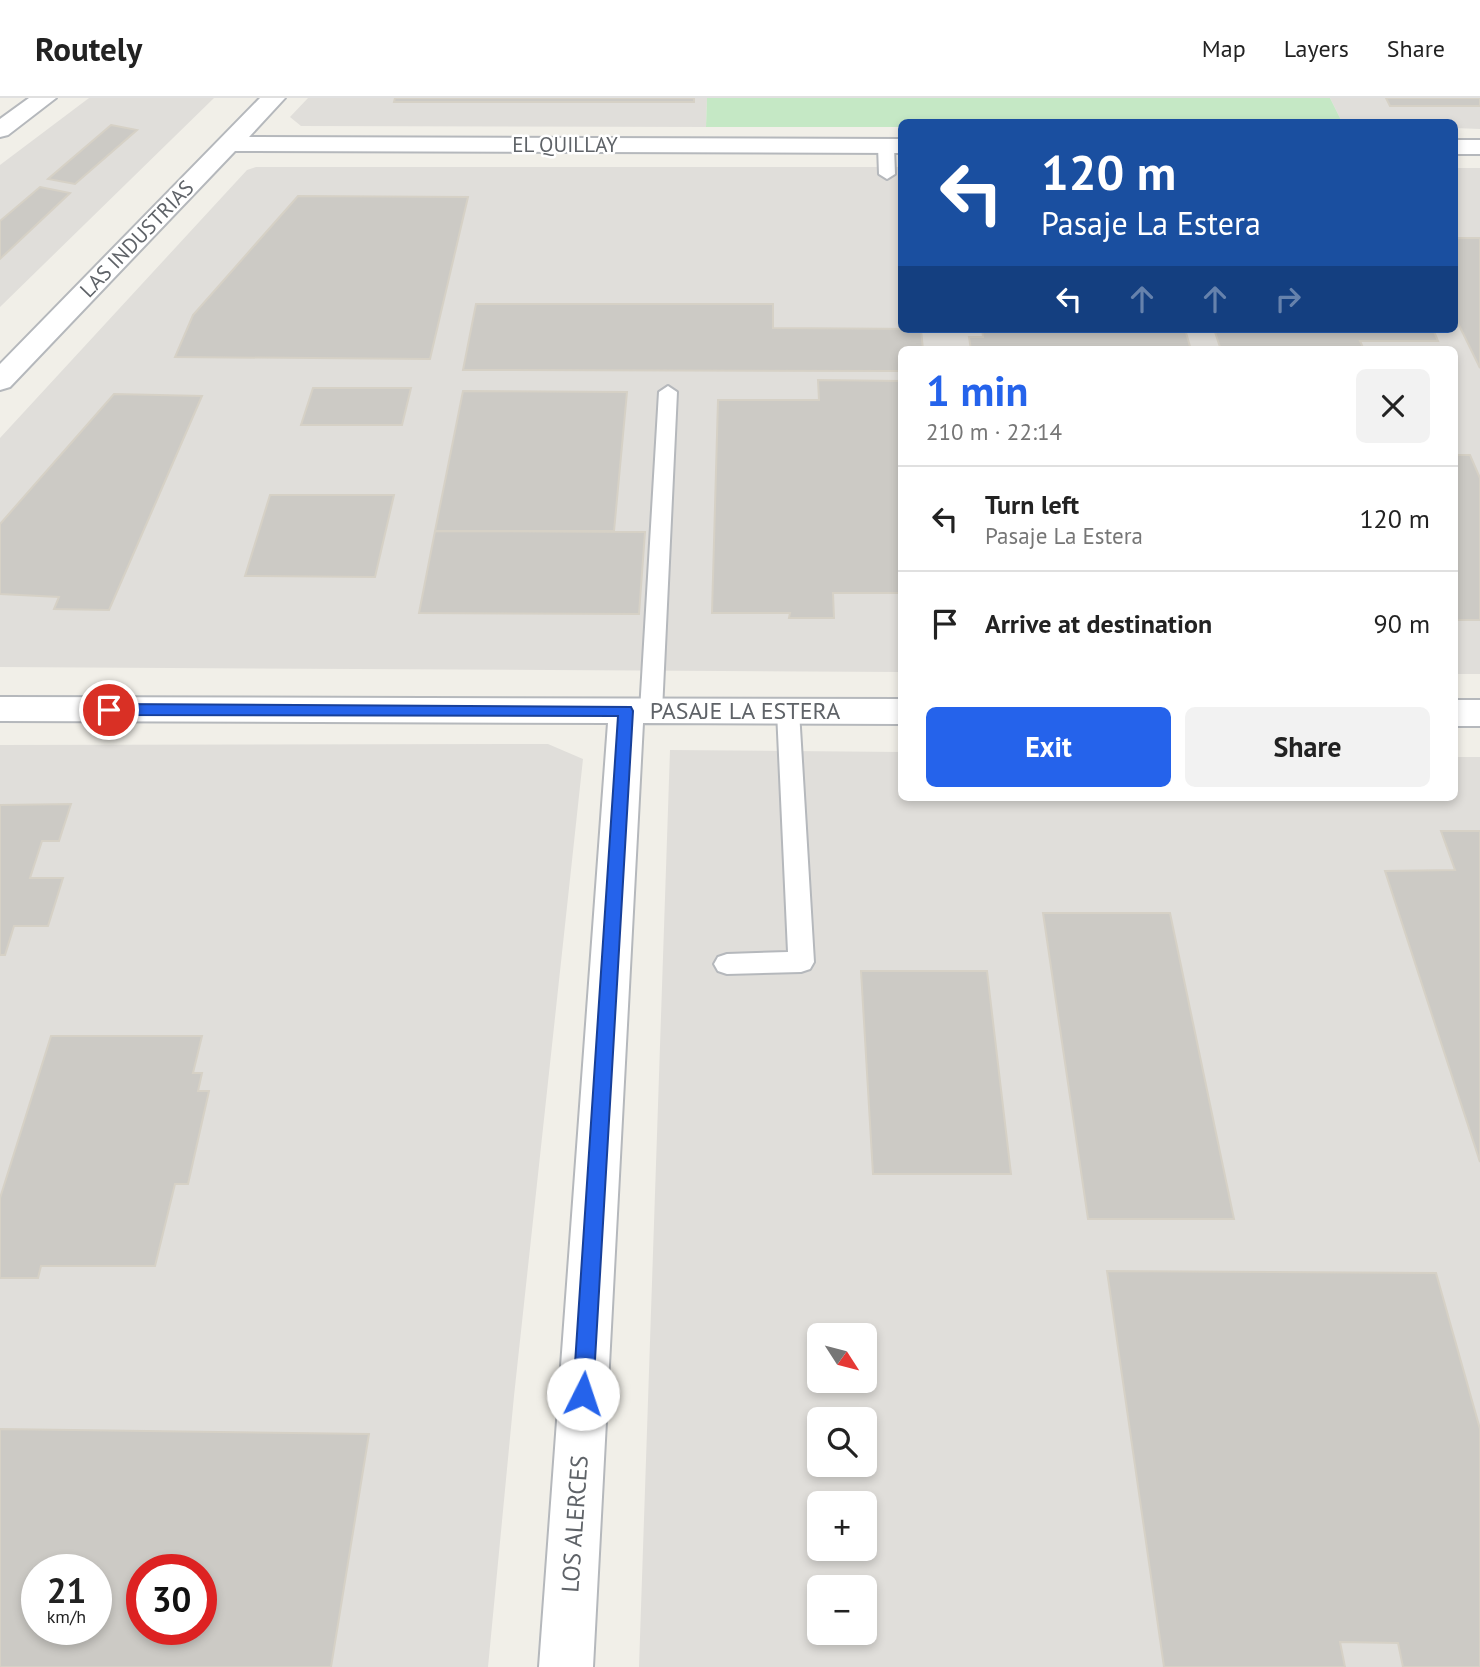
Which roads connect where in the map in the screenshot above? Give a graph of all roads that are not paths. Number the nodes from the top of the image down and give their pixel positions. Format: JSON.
{"nodes":[{"id":1,"x":44,"y":98,"type":"edge"},
{"id":2,"x":273,"y":98,"type":"edge"},
{"id":3,"x":0,"y":130,"type":"edge"},
{"id":4,"x":229,"y":144,"type":"junction"},
{"id":5,"x":894,"y":146,"type":"edge"},
{"id":6,"x":1458,"y":147,"type":"edge"},
{"id":7,"x":1480,"y":147,"type":"edge"},
{"id":8,"x":887,"y":174,"type":"dead end"},
{"id":9,"x":0,"y":381,"type":"edge"},
{"id":10,"x":668,"y":392,"type":"dead end"},
{"id":11,"x":0,"y":709,"type":"edge"},
{"id":12,"x":638,"y":711,"type":"junction"},
{"id":13,"x":788,"y":711,"type":"junction"},
{"id":14,"x":898,"y":711,"type":"edge"},
{"id":15,"x":1458,"y":713,"type":"edge"},
{"id":16,"x":1480,"y":713,"type":"edge"},
{"id":17,"x":727,"y":964,"type":"dead end"},
{"id":18,"x":566,"y":1667,"type":"edge"}],
"edges":[{"from":1,"to":3,"type":"street"},
{"from":2,"to":4,"type":"street","name":"LAS INDUSTRIAS"},
{"from":4,"to":5,"type":"street","name":"EL QUILLAY"},
{"from":4,"to":9,"type":"street","name":"LAS INDUSTRIAS"},
{"from":5,"to":8,"type":"lane"},
{"from":6,"to":7,"type":"street"},
{"from":10,"to":12,"type":"lane"},
{"from":11,"to":12,"type":"street","name":"PASAJE LA ESTERA"},
{"from":12,"to":13,"type":"street","name":"PASAJE LA ESTERA"},
{"from":12,"to":18,"type":"street","name":"LOS ALERCES"},
{"from":13,"to":14,"type":"street","name":"PASAJE LA ESTERA"},
{"from":13,"to":17,"type":"lane"},
{"from":15,"to":16,"type":"street"}]}
